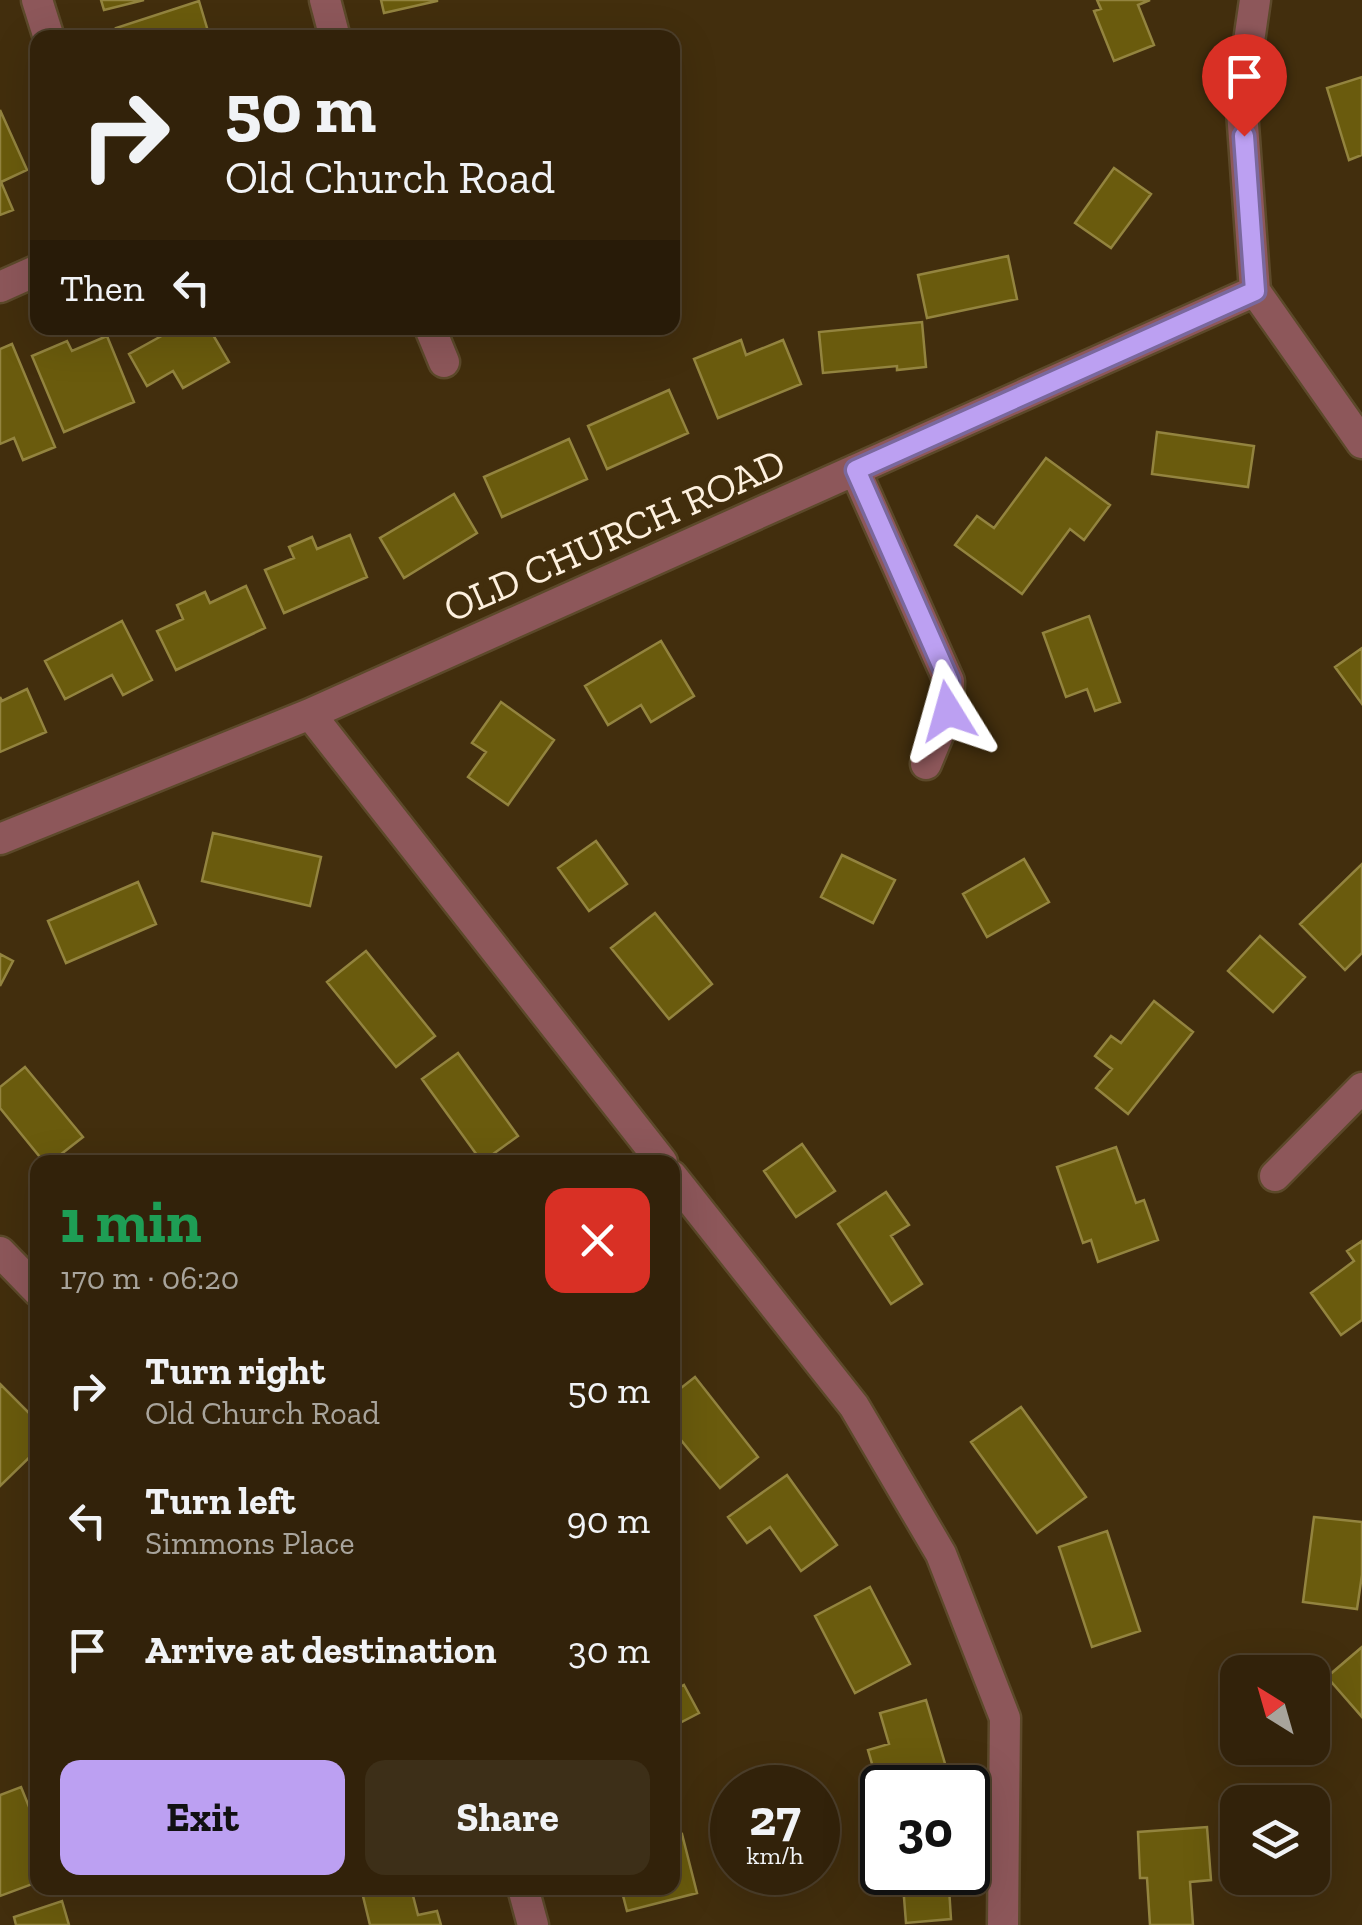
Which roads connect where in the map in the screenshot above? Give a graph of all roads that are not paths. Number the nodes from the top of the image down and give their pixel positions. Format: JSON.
{"nodes":[{"id":1,"x":37,"y":0,"type":"edge"},
{"id":2,"x":325,"y":0,"type":"edge"},
{"id":3,"x":1255,"y":0,"type":"edge"},
{"id":4,"x":46,"y":30,"type":"edge"},
{"id":5,"x":333,"y":30,"type":"edge"},
{"id":6,"x":30,"y":274,"type":"edge"},
{"id":7,"x":0,"y":287,"type":"edge"},
{"id":8,"x":1255,"y":291,"type":"junction"},
{"id":9,"x":433,"y":335,"type":"edge"},
{"id":10,"x":444,"y":362,"type":"dead end"},
{"id":11,"x":1362,"y":443,"type":"edge"},
{"id":12,"x":856,"y":470,"type":"junction"},
{"id":13,"x":310,"y":714,"type":"junction"},
{"id":14,"x":926,"y":764,"type":"dead end"},
{"id":15,"x":0,"y":839,"type":"edge"},
{"id":16,"x":1362,"y":1088,"type":"edge"},
{"id":17,"x":656,"y":1155,"type":"edge"},
{"id":18,"x":1274,"y":1176,"type":"dead end"},
{"id":19,"x":680,"y":1186,"type":"edge"},
{"id":20,"x":0,"y":1252,"type":"edge"},
{"id":21,"x":30,"y":1283,"type":"edge"},
{"id":22,"x":525,"y":1895,"type":"edge"},
{"id":23,"x":532,"y":1925,"type":"edge"},
{"id":24,"x":1003,"y":1925,"type":"edge"}],
"edges":[{"from":1,"to":4,"type":"street"},
{"from":2,"to":5,"type":"street"},
{"from":3,"to":8,"type":"street"},
{"from":6,"to":7,"type":"street"},
{"from":8,"to":11,"type":"street"},
{"from":8,"to":12,"type":"street","name":"OLD CHURCH ROAD"},
{"from":9,"to":10,"type":"street"},
{"from":12,"to":13,"type":"street","name":"OLD CHURCH ROAD"},
{"from":12,"to":14,"type":"street"},
{"from":13,"to":15,"type":"street","name":"OLD CHURCH ROAD"},
{"from":13,"to":17,"type":"street"},
{"from":16,"to":18,"type":"street"},
{"from":19,"to":24,"type":"street"},
{"from":20,"to":21,"type":"street"},
{"from":22,"to":23,"type":"street"}]}
